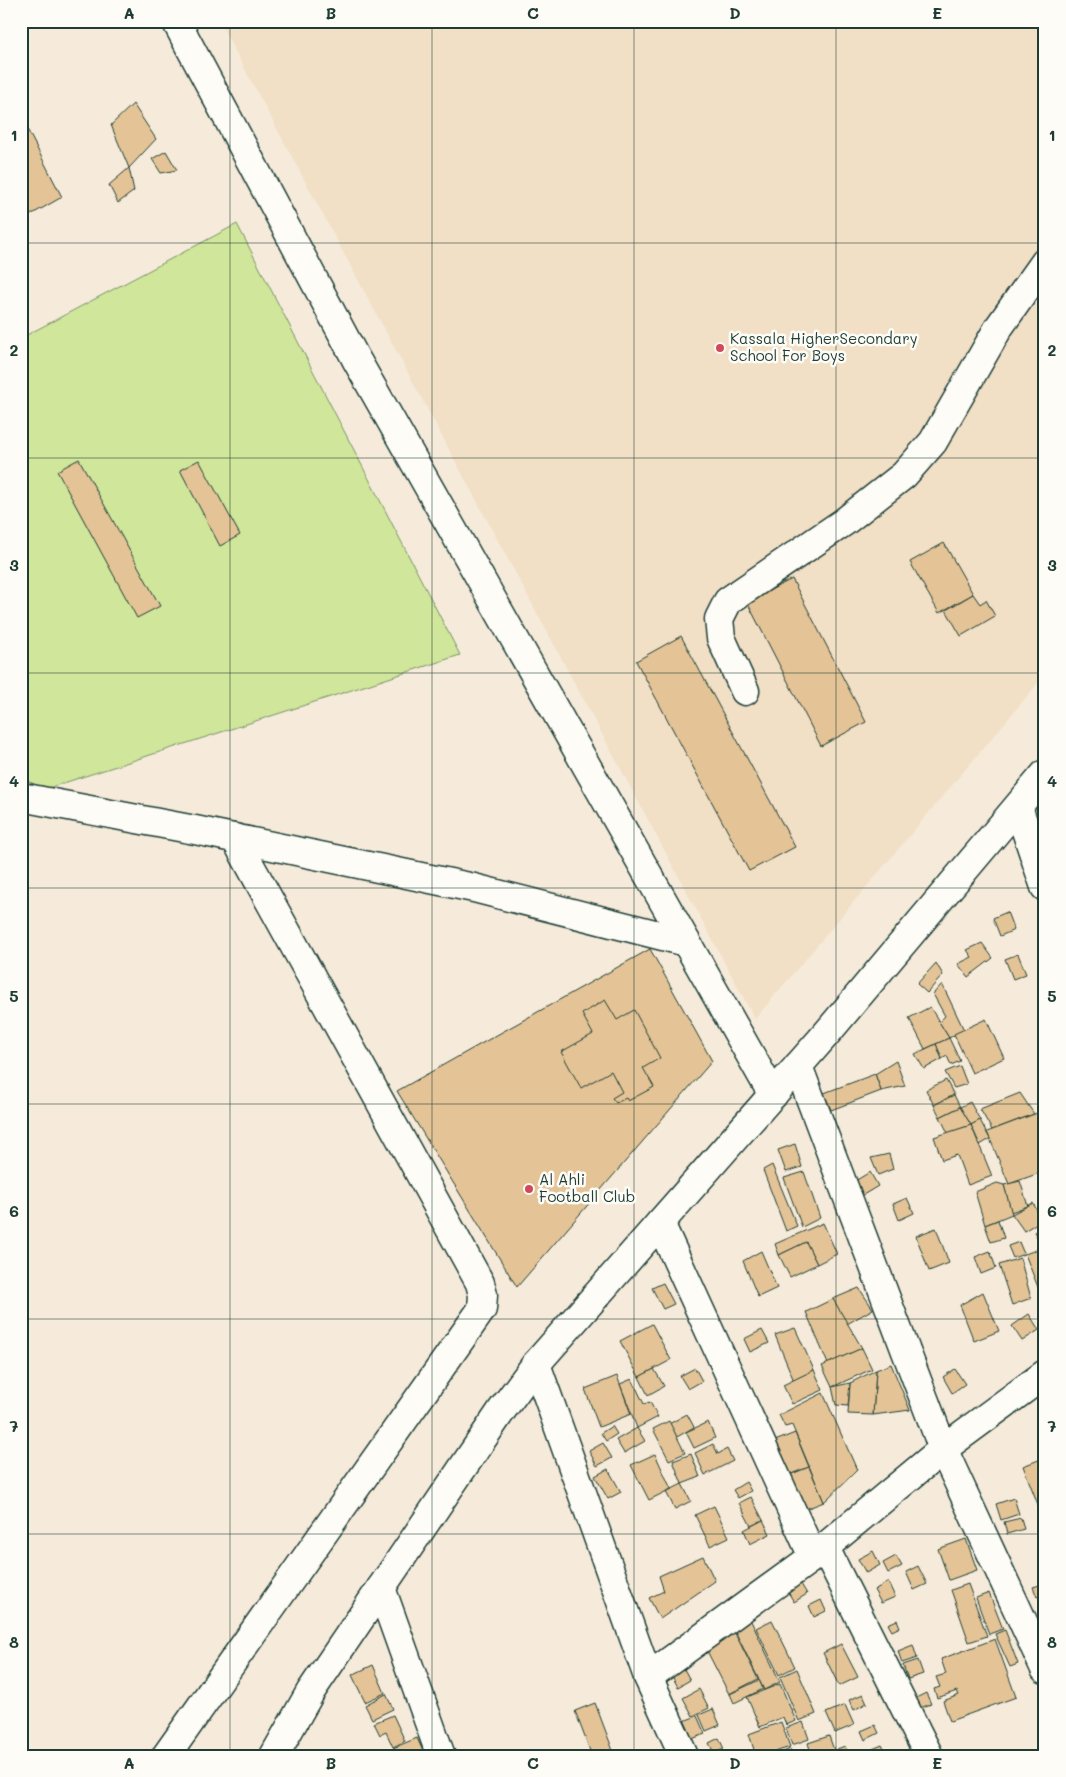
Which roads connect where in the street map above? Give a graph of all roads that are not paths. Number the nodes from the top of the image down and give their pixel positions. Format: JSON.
{"nodes":[{"id":1,"x":176,"y":21,"type":"edge"},
{"id":2,"x":1045,"y":262,"type":"edge"},
{"id":3,"x":744,"y":691,"type":"dead end"},
{"id":4,"x":1045,"y":774,"type":"edge"},
{"id":5,"x":21,"y":797,"type":"edge"},
{"id":6,"x":1018,"y":807,"type":"junction"},
{"id":7,"x":235,"y":838,"type":"junction"},
{"id":8,"x":1045,"y":887,"type":"edge"},
{"id":9,"x":686,"y":942,"type":"junction"},
{"id":10,"x":798,"y":1066,"type":"junction"},
{"id":11,"x":772,"y":1095,"type":"junction"},
{"id":12,"x":660,"y":1223,"type":"junction"},
{"id":13,"x":536,"y":1364,"type":"junction"},
{"id":14,"x":1045,"y":1374,"type":"edge"},
{"id":15,"x":943,"y":1449,"type":"junction"},
{"id":16,"x":819,"y":1553,"type":"junction"},
{"id":17,"x":381,"y":1588,"type":"junction"},
{"id":18,"x":1045,"y":1669,"type":"edge"},
{"id":19,"x":648,"y":1677,"type":"junction"},
{"id":20,"x":166,"y":1756,"type":"edge"},
{"id":21,"x":274,"y":1756,"type":"edge"},
{"id":22,"x":441,"y":1756,"type":"edge"},
{"id":23,"x":684,"y":1756,"type":"edge"},
{"id":24,"x":929,"y":1756,"type":"edge"}],
"edges":[{"from":1,"to":9,"type":"street"},
{"from":2,"to":3,"type":"street"},
{"from":4,"to":6,"type":"street"},
{"from":5,"to":7,"type":"street"},
{"from":6,"to":8,"type":"street"},
{"from":6,"to":10,"type":"street"},
{"from":7,"to":9,"type":"street"},
{"from":7,"to":20,"type":"street"},
{"from":9,"to":11,"type":"street"},
{"from":10,"to":11,"type":"street"},
{"from":10,"to":15,"type":"street"},
{"from":11,"to":12,"type":"street"},
{"from":12,"to":13,"type":"street"},
{"from":12,"to":16,"type":"street"},
{"from":13,"to":17,"type":"street"},
{"from":13,"to":19,"type":"street"},
{"from":14,"to":15,"type":"street"},
{"from":15,"to":16,"type":"street"},
{"from":15,"to":18,"type":"street"},
{"from":16,"to":19,"type":"street"},
{"from":16,"to":24,"type":"street"},
{"from":17,"to":21,"type":"street"},
{"from":17,"to":22,"type":"street"},
{"from":19,"to":23,"type":"street"}]}
